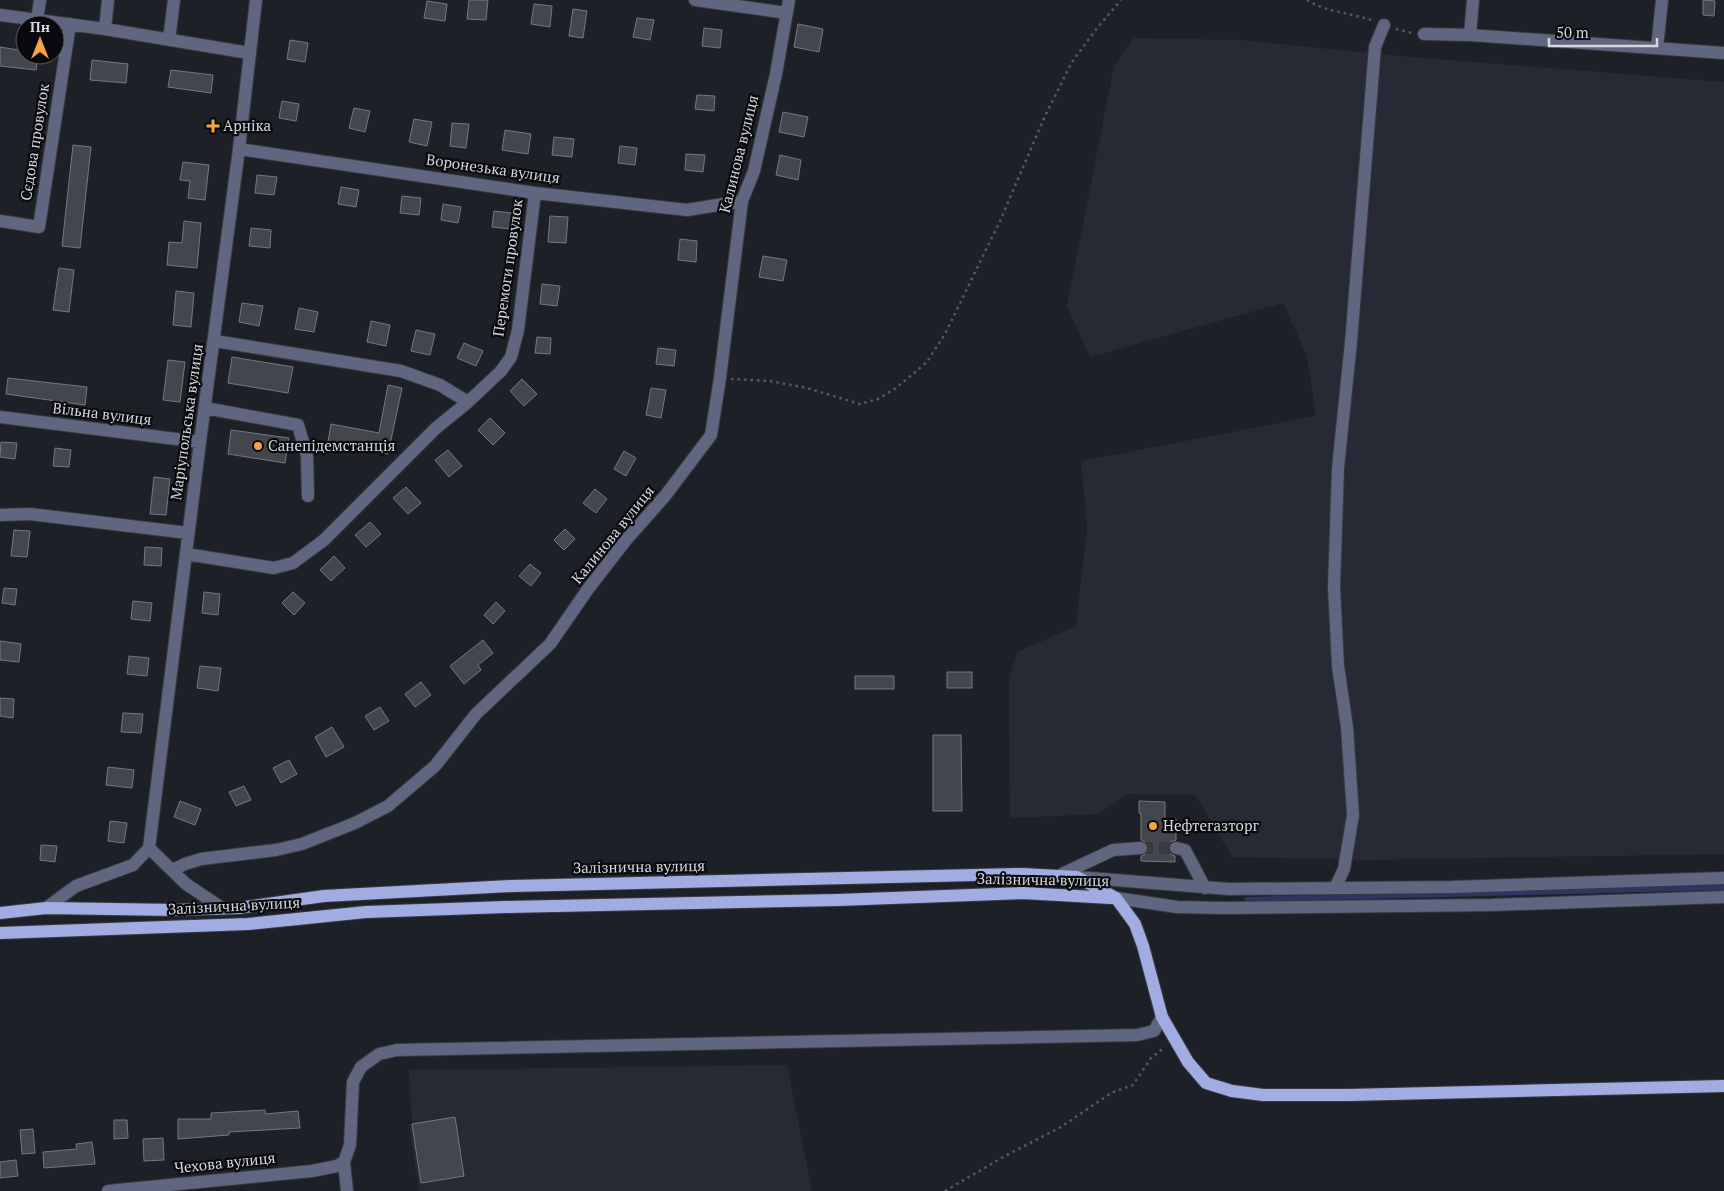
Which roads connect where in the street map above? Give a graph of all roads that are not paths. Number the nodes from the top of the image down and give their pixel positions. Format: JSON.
{"nodes":[{"id":1,"x":40,"y":0,"type":"edge"},
{"id":2,"x":108,"y":0,"type":"edge"},
{"id":3,"x":174,"y":0,"type":"edge"},
{"id":4,"x":256,"y":0,"type":"edge"},
{"id":5,"x":695,"y":0,"type":"edge"},
{"id":6,"x":789,"y":0,"type":"edge"},
{"id":7,"x":1473,"y":0,"type":"edge"},
{"id":8,"x":1662,"y":0,"type":"edge"},
{"id":9,"x":787,"y":13,"type":"junction"},
{"id":10,"x":0,"y":15,"type":"edge"},
{"id":11,"x":38,"y":15,"type":"edge"},
{"id":12,"x":15,"y":17,"type":"edge"},
{"id":13,"x":65,"y":23,"type":"edge"},
{"id":14,"x":70,"y":24,"type":"junction"},
{"id":15,"x":1384,"y":25,"type":"road end"},
{"id":16,"x":105,"y":30,"type":"junction"},
{"id":17,"x":1424,"y":34,"type":"road end"},
{"id":18,"x":1470,"y":35,"type":"junction"},
{"id":19,"x":169,"y":40,"type":"junction"},
{"id":20,"x":1657,"y":48,"type":"junction"},
{"id":21,"x":249,"y":52,"type":"junction"},
{"id":22,"x":1724,"y":53,"type":"edge"},
{"id":23,"x":239,"y":149,"type":"junction"},
{"id":24,"x":535,"y":192,"type":"junction"},
{"id":25,"x":742,"y":201,"type":"junction"},
{"id":26,"x":0,"y":221,"type":"edge"},
{"id":27,"x":215,"y":341,"type":"junction"},
{"id":28,"x":468,"y":402,"type":"junction"},
{"id":29,"x":205,"y":408,"type":"junction"},
{"id":30,"x":0,"y":417,"type":"edge"},
{"id":31,"x":200,"y":442,"type":"junction"},
{"id":32,"x":308,"y":496,"type":"dead end"},
{"id":33,"x":0,"y":515,"type":"edge"},
{"id":34,"x":188,"y":534,"type":"junction"},
{"id":35,"x":186,"y":554,"type":"junction"},
{"id":36,"x":149,"y":848,"type":"junction"},
{"id":37,"x":1141,"y":848,"type":"tunnel mouth"},
{"id":38,"x":1176,"y":848,"type":"tunnel mouth"},
{"id":39,"x":172,"y":870,"type":"junction"},
{"id":40,"x":1059,"y":876,"type":"junction"},
{"id":41,"x":1077,"y":877,"type":"junction"},
{"id":42,"x":1724,"y":878,"type":"edge"},
{"id":43,"x":1205,"y":888,"type":"junction"},
{"id":44,"x":1335,"y":888,"type":"junction"},
{"id":45,"x":1724,"y":897,"type":"edge"},
{"id":46,"x":1116,"y":898,"type":"junction"},
{"id":47,"x":46,"y":908,"type":"junction"},
{"id":48,"x":222,"y":908,"type":"junction"},
{"id":49,"x":0,"y":913,"type":"edge"},
{"id":50,"x":0,"y":933,"type":"edge"},
{"id":51,"x":1162,"y":1017,"type":"junction"},
{"id":52,"x":1724,"y":1086,"type":"edge"},
{"id":53,"x":344,"y":1162,"type":"junction"},
{"id":54,"x":108,"y":1191,"type":"edge"},
{"id":55,"x":347,"y":1191,"type":"edge"}],
"edges":[{"from":1,"to":11,"type":"street"},
{"from":2,"to":16,"type":"street"},
{"from":3,"to":19,"type":"street"},
{"from":4,"to":21,"type":"street","name":"Маріупольська вулиця"},
{"from":5,"to":9,"type":"street"},
{"from":6,"to":9,"type":"street","name":"Калинова вулиця"},
{"from":7,"to":18,"type":"street"},
{"from":8,"to":20,"type":"street"},
{"from":9,"to":25,"type":"street","name":"Калинова вулиця"},
{"from":10,"to":12,"type":"street"},
{"from":13,"to":14,"type":"street"},
{"from":14,"to":16,"type":"street"},
{"from":14,"to":26,"type":"street","name":"Сєдова провулок"},
{"from":15,"to":44,"type":"street"},
{"from":16,"to":19,"type":"street"},
{"from":17,"to":18,"type":"street"},
{"from":18,"to":20,"type":"street"},
{"from":19,"to":21,"type":"street"},
{"from":20,"to":22,"type":"street"},
{"from":21,"to":23,"type":"street","name":"Маріупольська вулиця"},
{"from":23,"to":24,"type":"street","name":"Воронезька вулиця"},
{"from":23,"to":27,"type":"street","name":"Маріупольська вулиця"},
{"from":24,"to":25,"type":"street","name":"Воронезька вулиця"},
{"from":24,"to":28,"type":"street","name":"Перемоги провулок"},
{"from":25,"to":39,"type":"street","name":"Калинова вулиця"},
{"from":27,"to":28,"type":"street"},
{"from":27,"to":29,"type":"street","name":"Маріупольська вулиця"},
{"from":28,"to":35,"type":"street","name":"Перемоги провулок"},
{"from":29,"to":31,"type":"street","name":"Маріупольська вулиця"},
{"from":29,"to":32,"type":"street"},
{"from":30,"to":31,"type":"street","name":"Вільна вулиця"},
{"from":31,"to":34,"type":"street","name":"Маріупольська вулиця"},
{"from":33,"to":34,"type":"street"},
{"from":34,"to":35,"type":"street","name":"Маріупольська вулиця"},
{"from":35,"to":36,"type":"street","name":"Маріупольська вулиця"},
{"from":36,"to":39,"type":"street"},
{"from":36,"to":47,"type":"street"},
{"from":37,"to":40,"type":"street"},
{"from":38,"to":43,"type":"street"},
{"from":39,"to":48,"type":"street"},
{"from":40,"to":41,"type":"main road","name":"Залізнична вулиця"},
{"from":40,"to":48,"type":"main road","name":"Залізнична вулиця"},
{"from":41,"to":43,"type":"street"},
{"from":41,"to":46,"type":"main road","name":"Залізнична вулиця"},
{"from":42,"to":44,"type":"street"},
{"from":43,"to":44,"type":"street"},
{"from":45,"to":46,"type":"street"},
{"from":46,"to":50,"type":"main road","name":"Залізнична вулиця"},
{"from":46,"to":51,"type":"main road"},
{"from":47,"to":48,"type":"main road","name":"Залізнична вулиця"},
{"from":47,"to":49,"type":"main road","name":"Залізнична вулиця"},
{"from":51,"to":52,"type":"main road"},
{"from":51,"to":53,"type":"street"},
{"from":53,"to":54,"type":"street","name":"Чехова вулиця"},
{"from":53,"to":55,"type":"street"}]}
